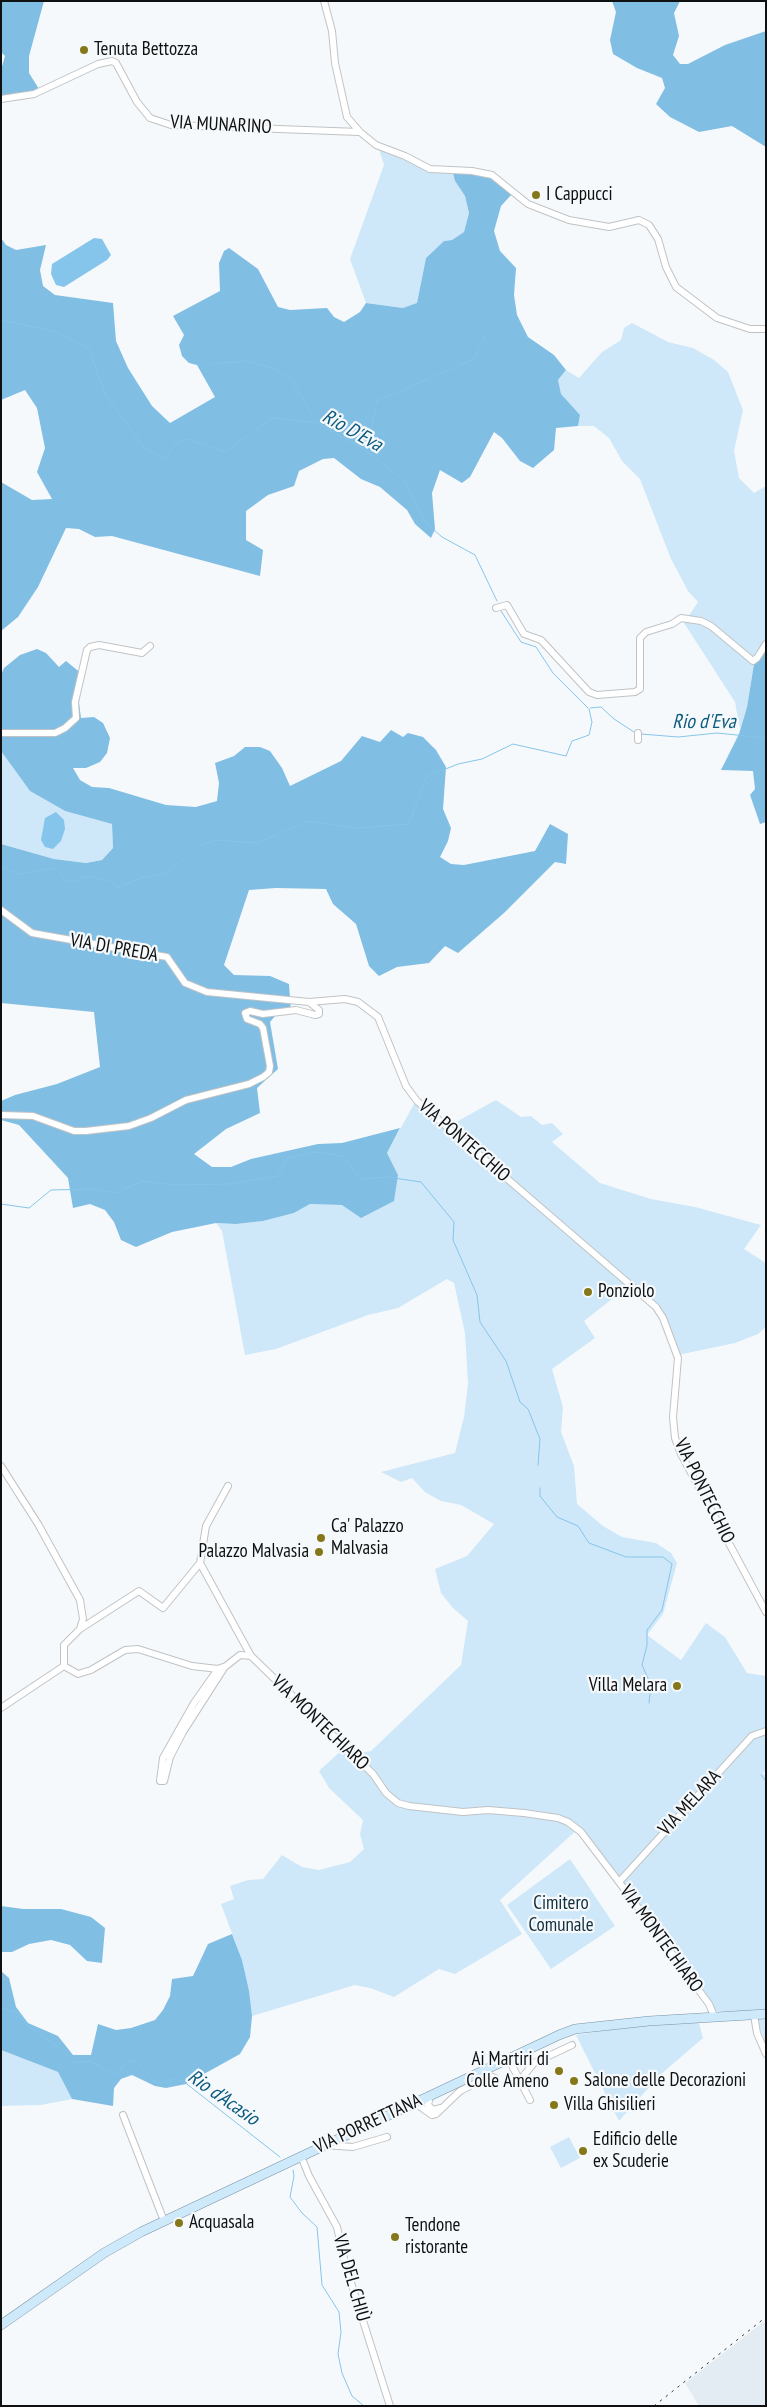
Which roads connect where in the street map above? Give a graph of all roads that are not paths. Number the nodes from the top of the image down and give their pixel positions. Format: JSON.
{"nodes":[{"id":1,"x":324,"y":1,"type":"edge"},
{"id":2,"x":1,"y":99,"type":"edge"},
{"id":3,"x":360,"y":132,"type":"junction"},
{"id":4,"x":766,"y":329,"type":"edge"},
{"id":5,"x":496,"y":608,"type":"dead end"},
{"id":6,"x":766,"y":644,"type":"edge"},
{"id":7,"x":150,"y":646,"type":"dead end"},
{"id":8,"x":1,"y":734,"type":"edge"},
{"id":9,"x":1,"y":910,"type":"edge"},
{"id":10,"x":309,"y":1002,"type":"junction"},
{"id":11,"x":1,"y":1115,"type":"edge"},
{"id":12,"x":1,"y":1466,"type":"edge"},
{"id":13,"x":228,"y":1486,"type":"dead end"},
{"id":14,"x":200,"y":1563,"type":"junction"},
{"id":15,"x":766,"y":1612,"type":"edge"},
{"id":16,"x":80,"y":1629,"type":"junction"},
{"id":17,"x":251,"y":1656,"type":"junction"},
{"id":18,"x":64,"y":1666,"type":"junction"},
{"id":19,"x":222,"y":1668,"type":"junction"},
{"id":20,"x":1,"y":1708,"type":"edge"},
{"id":21,"x":766,"y":1731,"type":"edge"},
{"id":22,"x":619,"y":1882,"type":"junction"},
{"id":23,"x":766,"y":2014,"type":"edge"},
{"id":24,"x":754,"y":2015,"type":"junction"},
{"id":25,"x":714,"y":2016,"type":"junction"},
{"id":26,"x":572,"y":2044,"type":"dead end"},
{"id":27,"x":766,"y":2054,"type":"edge"},
{"id":28,"x":508,"y":2058,"type":"junction"},
{"id":29,"x":495,"y":2078,"type":"dead end"},
{"id":30,"x":520,"y":2080,"type":"junction"},
{"id":31,"x":530,"y":2100,"type":"dead end"},
{"id":32,"x":424,"y":2101,"type":"junction"},
{"id":33,"x":447,"y":2105,"type":"junction"},
{"id":34,"x":123,"y":2115,"type":"dead end"},
{"id":35,"x":387,"y":2137,"type":"dead end"},
{"id":36,"x":324,"y":2145,"type":"junction"},
{"id":37,"x":301,"y":2156,"type":"junction"},
{"id":38,"x":164,"y":2221,"type":"junction"},
{"id":39,"x":1,"y":2325,"type":"edge"},
{"id":40,"x":390,"y":2406,"type":"edge"}],
"edges":[{"from":1,"to":3,"type":"street"},
{"from":2,"to":3,"type":"street","name":"VIA MUNARINO"},
{"from":3,"to":4,"type":"street"},
{"from":5,"to":6,"type":"street"},
{"from":7,"to":8,"type":"street"},
{"from":9,"to":10,"type":"street","name":"VIA DI PREDA"},
{"from":10,"to":11,"type":"street"},
{"from":10,"to":15,"type":"street","name":"VIA PONTECCHIO"},
{"from":12,"to":16,"type":"street"},
{"from":13,"to":14,"type":"street"},
{"from":14,"to":16,"type":"street"},
{"from":14,"to":17,"type":"street","name":"VIA MONTECHIARO"},
{"from":16,"to":18,"type":"street"},
{"from":17,"to":19,"type":"street"},
{"from":17,"to":22,"type":"street","name":"VIA MONTECHIARO"},
{"from":18,"to":19,"type":"street"},
{"from":18,"to":20,"type":"street"},
{"from":19,"to":19,"type":"street"},
{"from":21,"to":22,"type":"street","name":"VIA MELARA"},
{"from":22,"to":25,"type":"street","name":"VIA MONTECHIARO"},
{"from":23,"to":24,"type":"main road","name":"VIA PORRETTANA"},
{"from":24,"to":25,"type":"main road","name":"VIA PORRETTANA"},
{"from":24,"to":27,"type":"street"},
{"from":25,"to":28,"type":"main road","name":"VIA PORRETTANA"},
{"from":26,"to":30,"type":"street"},
{"from":28,"to":30,"type":"street"},
{"from":28,"to":32,"type":"main road","name":"VIA PORRETTANA"},
{"from":29,"to":33,"type":"street"},
{"from":30,"to":31,"type":"street"},
{"from":32,"to":33,"type":"street"},
{"from":32,"to":33,"type":"street"},
{"from":32,"to":36,"type":"main road","name":"VIA PORRETTANA"},
{"from":34,"to":38,"type":"street"},
{"from":35,"to":36,"type":"street"},
{"from":36,"to":37,"type":"main road","name":"VIA PORRETTANA"},
{"from":37,"to":38,"type":"main road","name":"VIA PORRETTANA"},
{"from":37,"to":40,"type":"street","name":"VIA DEL CHIÙ"},
{"from":38,"to":39,"type":"main road","name":"VIA PORRETTANA"}]}
